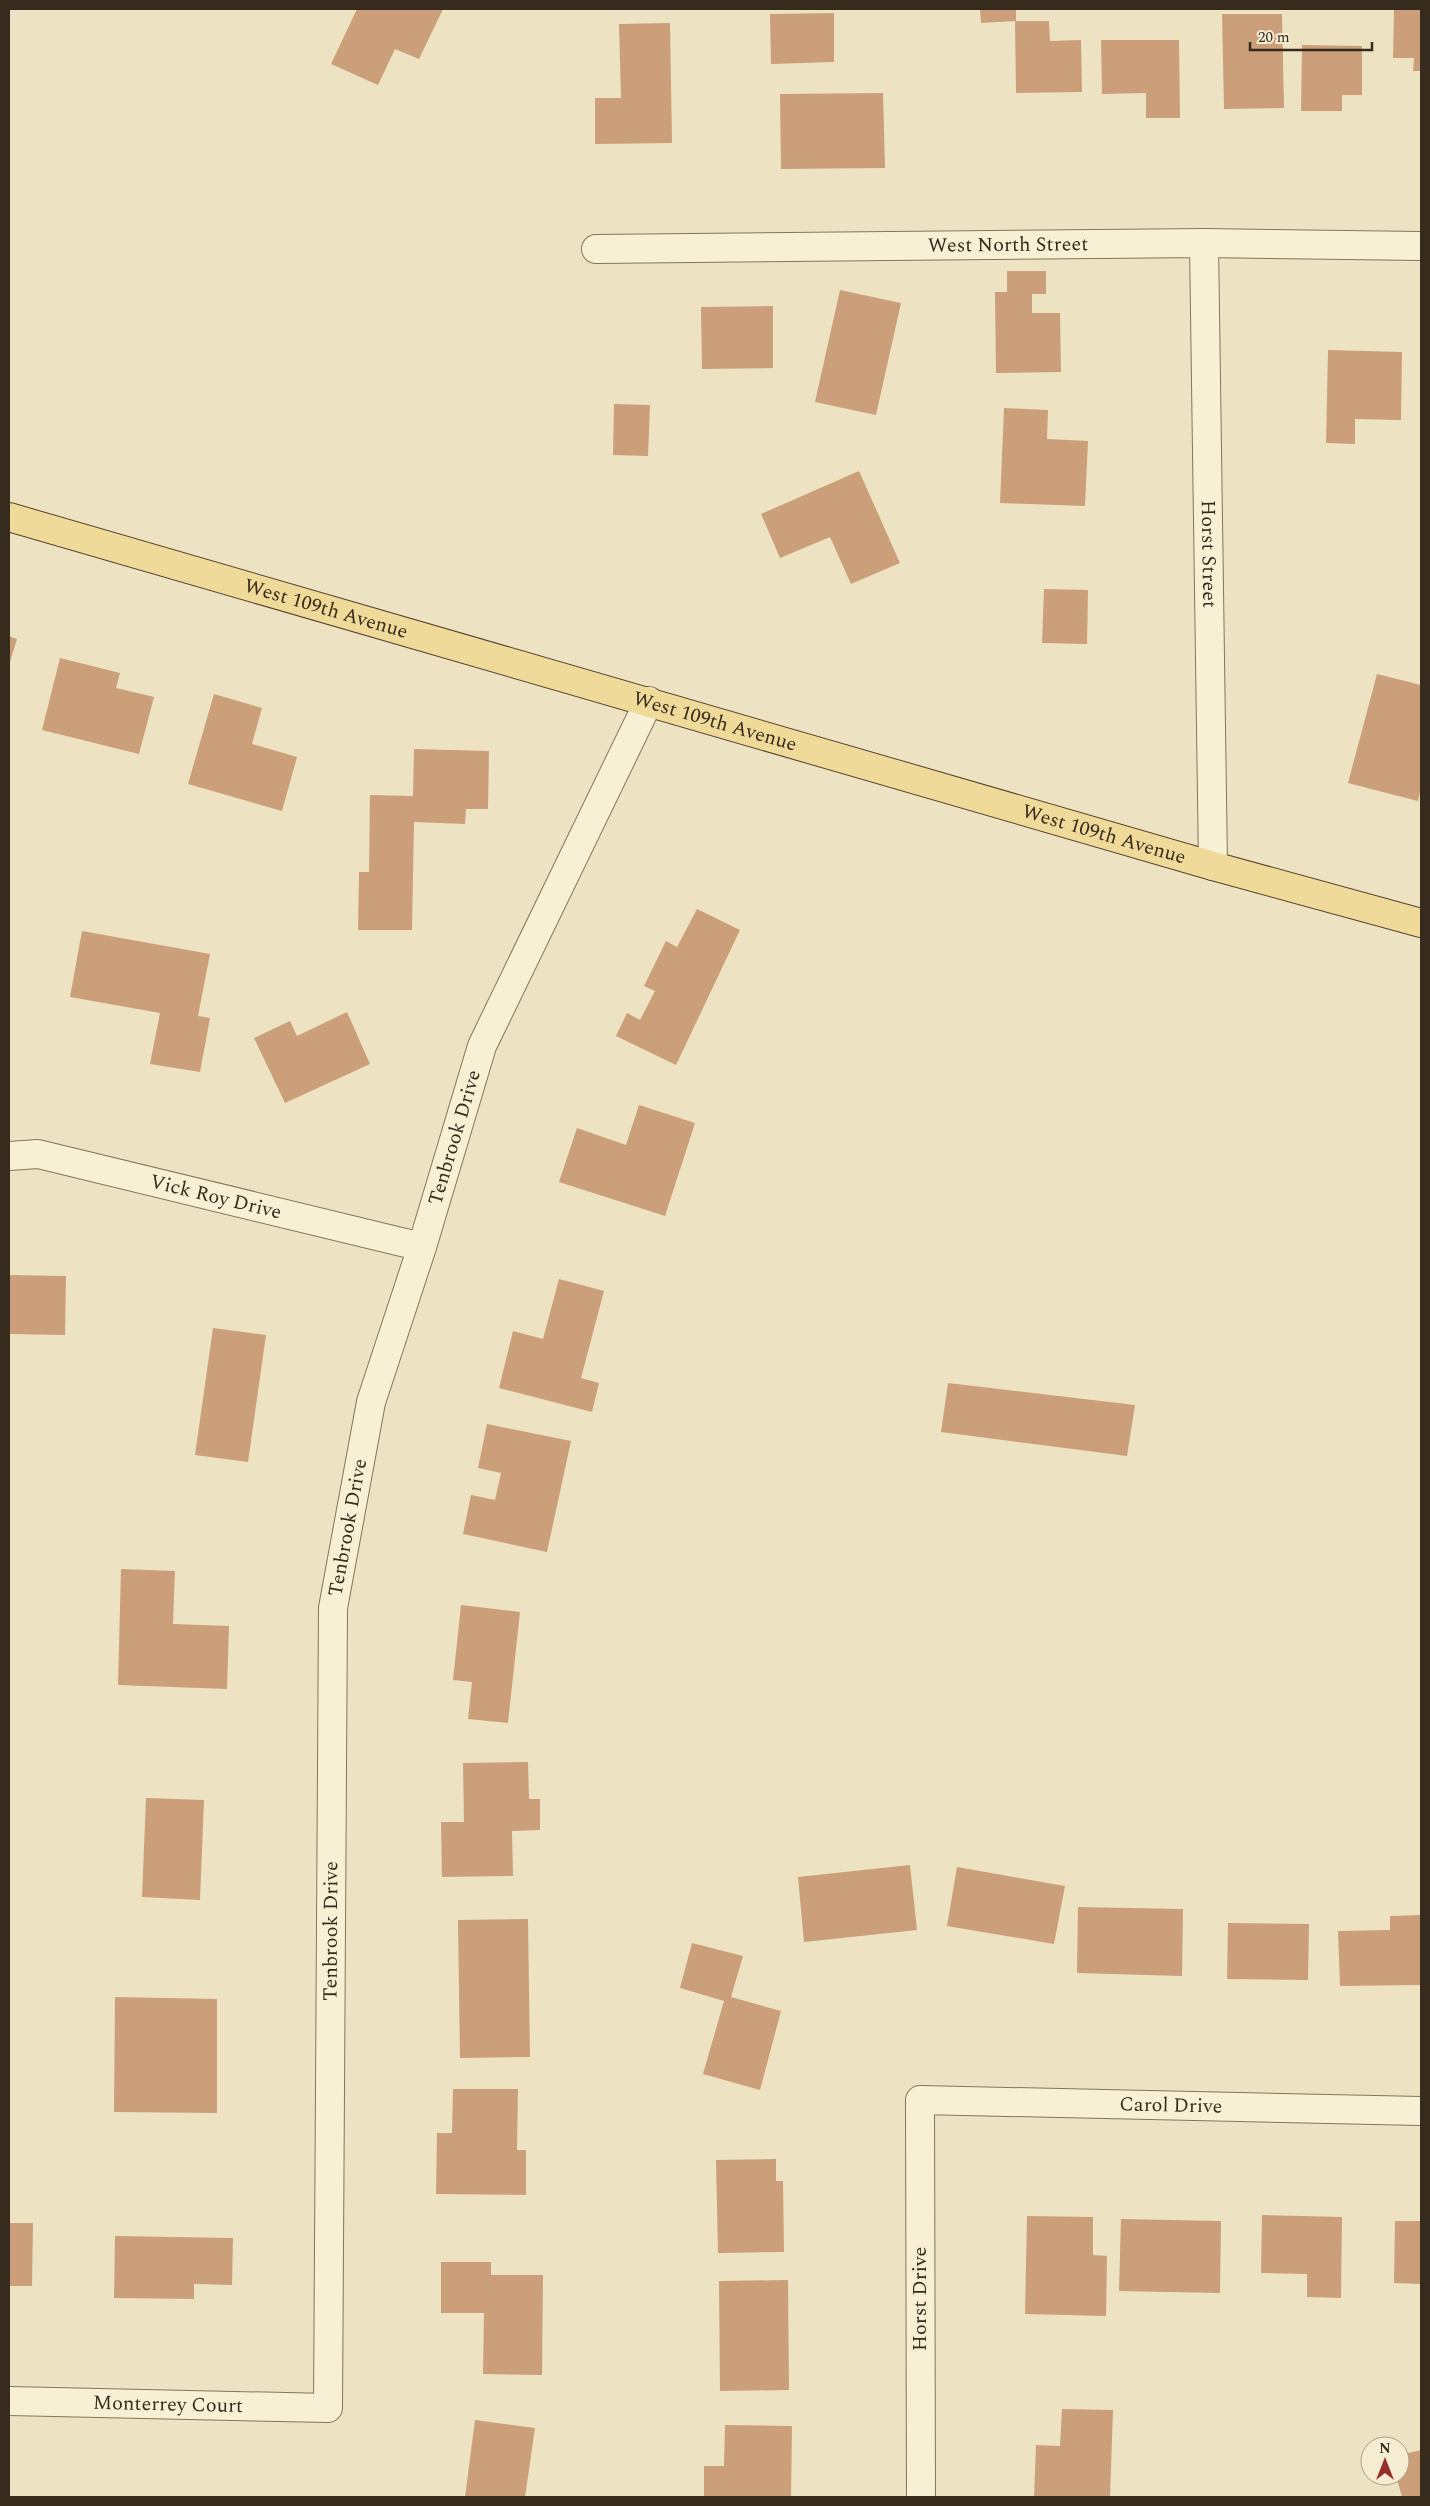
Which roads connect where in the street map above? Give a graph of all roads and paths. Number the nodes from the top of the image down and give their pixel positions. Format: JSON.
{"nodes":[{"id":1,"x":1204,"y":243,"type":"junction"},
{"id":2,"x":1421,"y":246,"type":"edge"},
{"id":3,"x":596,"y":249,"type":"dead end"},
{"id":4,"x":9,"y":517,"type":"edge"},
{"id":5,"x":649,"y":701,"type":"junction"},
{"id":6,"x":1213,"y":866,"type":"junction"},
{"id":7,"x":1421,"y":923,"type":"edge"},
{"id":8,"x":9,"y":1156,"type":"edge"},
{"id":9,"x":422,"y":1247,"type":"junction"},
{"id":10,"x":920,"y":2100,"type":"joint"},
{"id":11,"x":1421,"y":2111,"type":"edge"},
{"id":12,"x":9,"y":2401,"type":"edge"},
{"id":13,"x":328,"y":2408,"type":"joint"},
{"id":14,"x":921,"y":2497,"type":"edge"}],
"edges":[{"from":1,"to":2,"type":"street","name":"West North Street"},
{"from":1,"to":3,"type":"street","name":"West North Street"},
{"from":1,"to":6,"type":"street","name":"Horst Street"},
{"from":4,"to":5,"type":"main road","name":"West 109th Avenue"},
{"from":5,"to":6,"type":"main road","name":"West 109th Avenue"},
{"from":5,"to":9,"type":"street","name":"Tenbrook Drive"},
{"from":6,"to":7,"type":"main road","name":"West 109th Avenue"},
{"from":8,"to":9,"type":"street","name":"Vick Roy Drive"},
{"from":9,"to":13,"type":"street","name":"Tenbrook Drive"},
{"from":10,"to":11,"type":"street","name":"Carol Drive"},
{"from":10,"to":14,"type":"street","name":"Horst Drive"},
{"from":12,"to":13,"type":"street","name":"Monterrey Court"}]}
